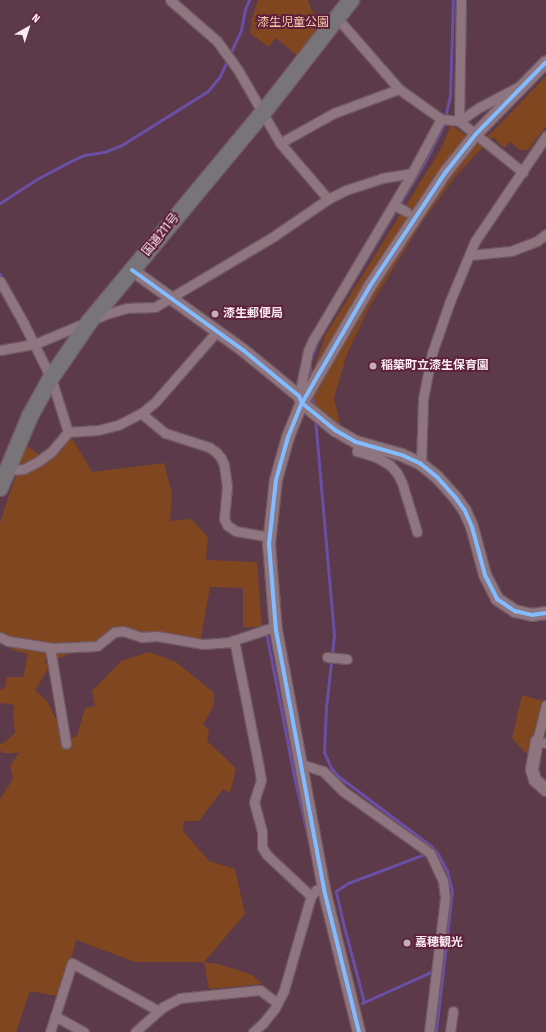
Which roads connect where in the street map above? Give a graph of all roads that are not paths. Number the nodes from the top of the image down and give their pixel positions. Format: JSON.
{"nodes":[{"id":1,"x":170,"y":0,"type":"edge"},
{"id":2,"x":351,"y":0,"type":"edge"},
{"id":3,"x":461,"y":0,"type":"edge"},
{"id":4,"x":338,"y":19,"type":"junction"},
{"id":5,"x":546,"y":62,"type":"edge"},
{"id":6,"x":524,"y":83,"type":"junction"},
{"id":7,"x":399,"y":89,"type":"junction"},
{"id":8,"x":262,"y":114,"type":"junction"},
{"id":9,"x":441,"y":119,"type":"junction"},
{"id":10,"x":459,"y":121,"type":"junction"},
{"id":11,"x":476,"y":134,"type":"junction"},
{"id":12,"x":546,"y":136,"type":"edge"},
{"id":13,"x":280,"y":143,"type":"junction"},
{"id":14,"x":523,"y":172,"type":"junction"},
{"id":15,"x":412,"y":173,"type":"junction"},
{"id":16,"x":328,"y":199,"type":"junction"},
{"id":17,"x":398,"y":207,"type":"dead end"},
{"id":18,"x":406,"y":212,"type":"dead end"},
{"id":19,"x":546,"y":234,"type":"edge"},
{"id":20,"x":470,"y":256,"type":"junction"},
{"id":21,"x":132,"y":270,"type":"junction"},
{"id":22,"x":0,"y":282,"type":"edge"},
{"id":23,"x":172,"y":298,"type":"junction"},
{"id":24,"x":90,"y":321,"type":"junction"},
{"id":25,"x":217,"y":331,"type":"junction"},
{"id":26,"x":35,"y":344,"type":"junction"},
{"id":27,"x":0,"y":350,"type":"edge"},
{"id":28,"x":51,"y":378,"type":"junction"},
{"id":29,"x":300,"y":399,"type":"junction"},
{"id":30,"x":141,"y":413,"type":"junction"},
{"id":31,"x":68,"y":432,"type":"junction"},
{"id":32,"x":360,"y":443,"type":"junction"},
{"id":33,"x":421,"y":464,"type":"junction"},
{"id":34,"x":8,"y":470,"type":"junction"},
{"id":35,"x":0,"y":488,"type":"edge"},
{"id":36,"x":417,"y":532,"type":"dead end"},
{"id":37,"x":270,"y":537,"type":"junction"},
{"id":38,"x":546,"y":613,"type":"edge"},
{"id":39,"x":276,"y":626,"type":"junction"},
{"id":40,"x":0,"y":637,"type":"edge"},
{"id":41,"x":234,"y":640,"type":"junction"},
{"id":42,"x":50,"y":648,"type":"junction"},
{"id":43,"x":327,"y":658,"type":"dead end"},
{"id":44,"x":347,"y":658,"type":"dead end"},
{"id":45,"x":546,"y":705,"type":"edge"},
{"id":46,"x":541,"y":742,"type":"edge"},
{"id":47,"x":66,"y":744,"type":"dead end"},
{"id":48,"x":301,"y":764,"type":"junction"},
{"id":49,"x":546,"y":790,"type":"edge"},
{"id":50,"x":324,"y":889,"type":"junction"},
{"id":51,"x":311,"y":896,"type":"junction"},
{"id":52,"x":277,"y":1003,"type":"junction"},
{"id":53,"x":159,"y":1011,"type":"junction"},
{"id":54,"x":453,"y":1011,"type":"dead end"},
{"id":55,"x":55,"y":1016,"type":"junction"},
{"id":56,"x":50,"y":1032,"type":"edge"},
{"id":57,"x":84,"y":1032,"type":"edge"},
{"id":58,"x":135,"y":1032,"type":"edge"},
{"id":59,"x":253,"y":1032,"type":"edge"},
{"id":60,"x":359,"y":1032,"type":"edge"},
{"id":61,"x":429,"y":1032,"type":"edge"},
{"id":62,"x":450,"y":1032,"type":"edge"}],
"edges":[{"from":1,"to":8,"type":"street"},
{"from":2,"to":4,"type":"highway","name":"国道211号"},
{"from":3,"to":10,"type":"street"},
{"from":4,"to":7,"type":"street"},
{"from":4,"to":8,"type":"highway","name":"国道211号"},
{"from":5,"to":6,"type":"street"},
{"from":6,"to":10,"type":"street"},
{"from":6,"to":11,"type":"street"},
{"from":7,"to":9,"type":"street"},
{"from":7,"to":13,"type":"street"},
{"from":8,"to":13,"type":"street"},
{"from":8,"to":21,"type":"highway","name":"国道211号"},
{"from":9,"to":10,"type":"street"},
{"from":9,"to":15,"type":"street"},
{"from":10,"to":11,"type":"street"},
{"from":11,"to":14,"type":"street"},
{"from":11,"to":29,"type":"street"},
{"from":12,"to":14,"type":"street"},
{"from":13,"to":16,"type":"street"},
{"from":14,"to":20,"type":"street"},
{"from":15,"to":16,"type":"street"},
{"from":15,"to":29,"type":"street"},
{"from":16,"to":23,"type":"street"},
{"from":17,"to":18,"type":"street"},
{"from":19,"to":20,"type":"street"},
{"from":20,"to":33,"type":"street"},
{"from":21,"to":23,"type":"street"},
{"from":21,"to":24,"type":"highway","name":"国道211号"},
{"from":22,"to":26,"type":"street"},
{"from":23,"to":24,"type":"street"},
{"from":23,"to":25,"type":"street"},
{"from":24,"to":26,"type":"street"},
{"from":24,"to":28,"type":"highway","name":"国道211号"},
{"from":25,"to":29,"type":"street"},
{"from":25,"to":30,"type":"street"},
{"from":26,"to":27,"type":"street"},
{"from":26,"to":28,"type":"street"},
{"from":28,"to":31,"type":"street"},
{"from":28,"to":34,"type":"highway","name":"国道211号"},
{"from":29,"to":32,"type":"street"},
{"from":29,"to":37,"type":"street"},
{"from":30,"to":31,"type":"street"},
{"from":30,"to":37,"type":"street"},
{"from":31,"to":34,"type":"street"},
{"from":32,"to":33,"type":"street"},
{"from":32,"to":36,"type":"street"},
{"from":33,"to":38,"type":"street"},
{"from":34,"to":35,"type":"highway","name":"国道211号"},
{"from":37,"to":39,"type":"street"},
{"from":39,"to":41,"type":"street"},
{"from":39,"to":48,"type":"street"},
{"from":40,"to":42,"type":"street"},
{"from":41,"to":42,"type":"street"},
{"from":41,"to":51,"type":"street"},
{"from":42,"to":47,"type":"street"},
{"from":43,"to":44,"type":"street"},
{"from":45,"to":46,"type":"street"},
{"from":46,"to":49,"type":"street"},
{"from":48,"to":50,"type":"street"},
{"from":48,"to":61,"type":"street"},
{"from":50,"to":51,"type":"street"},
{"from":50,"to":60,"type":"street"},
{"from":51,"to":52,"type":"street"},
{"from":52,"to":53,"type":"street"},
{"from":52,"to":59,"type":"street"},
{"from":53,"to":55,"type":"street"},
{"from":53,"to":58,"type":"street"},
{"from":54,"to":62,"type":"street"},
{"from":55,"to":56,"type":"street"},
{"from":55,"to":57,"type":"street"}]}
